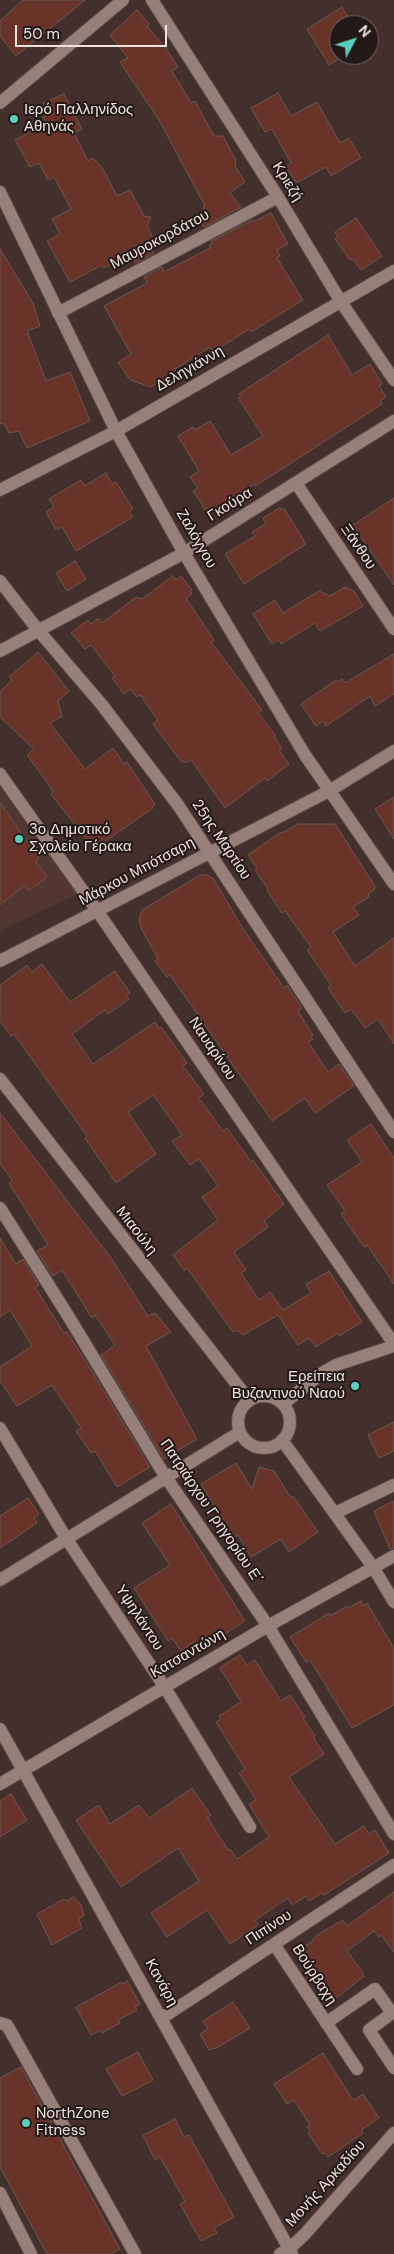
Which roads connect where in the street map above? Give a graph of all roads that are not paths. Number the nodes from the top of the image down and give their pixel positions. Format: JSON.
{"nodes":[{"id":1,"x":124,"y":0,"type":"edge"},
{"id":2,"x":152,"y":0,"type":"edge"},
{"id":3,"x":0,"y":103,"type":"edge"},
{"id":4,"x":0,"y":192,"type":"edge"},
{"id":5,"x":278,"y":196,"type":"junction"},
{"id":6,"x":394,"y":272,"type":"edge"},
{"id":7,"x":341,"y":302,"type":"junction"},
{"id":8,"x":58,"y":312,"type":"junction"},
{"id":9,"x":394,"y":380,"type":"edge"},
{"id":10,"x":394,"y":422,"type":"edge"},
{"id":11,"x":116,"y":431,"type":"junction"},
{"id":12,"x":296,"y":483,"type":"junction"},
{"id":13,"x":0,"y":490,"type":"edge"},
{"id":14,"x":184,"y":553,"type":"junction"},
{"id":15,"x":0,"y":581,"type":"edge"},
{"id":16,"x":394,"y":629,"type":"edge"},
{"id":17,"x":38,"y":630,"type":"junction"},
{"id":18,"x":0,"y":651,"type":"edge"},
{"id":19,"x":394,"y":751,"type":"edge"},
{"id":20,"x":0,"y":774,"type":"edge"},
{"id":21,"x":329,"y":790,"type":"junction"},
{"id":22,"x":209,"y":851,"type":"junction"},
{"id":23,"x":394,"y":884,"type":"edge"},
{"id":24,"x":98,"y":912,"type":"junction"},
{"id":25,"x":0,"y":962,"type":"edge"},
{"id":26,"x":0,"y":1079,"type":"edge"},
{"id":27,"x":394,"y":1132,"type":"edge"},
{"id":28,"x":0,"y":1208,"type":"edge"},
{"id":29,"x":394,"y":1345,"type":"edge"},
{"id":30,"x":249,"y":1400,"type":"junction"},
{"id":31,"x":283,"y":1404,"type":"junction"},
{"id":32,"x":0,"y":1428,"type":"edge"},
{"id":33,"x":240,"y":1432,"type":"junction"},
{"id":34,"x":282,"y":1440,"type":"junction"},
{"id":35,"x":165,"y":1476,"type":"junction"},
{"id":36,"x":394,"y":1485,"type":"edge"},
{"id":37,"x":335,"y":1513,"type":"junction"},
{"id":38,"x":66,"y":1538,"type":"junction"},
{"id":39,"x":394,"y":1556,"type":"edge"},
{"id":40,"x":373,"y":1567,"type":"junction"},
{"id":41,"x":0,"y":1580,"type":"edge"},
{"id":42,"x":394,"y":1602,"type":"edge"},
{"id":43,"x":268,"y":1626,"type":"junction"},
{"id":44,"x":164,"y":1686,"type":"junction"},
{"id":45,"x":0,"y":1729,"type":"edge"},
{"id":46,"x":22,"y":1770,"type":"junction"},
{"id":47,"x":0,"y":1784,"type":"edge"},
{"id":48,"x":250,"y":1827,"type":"dead end"},
{"id":49,"x":394,"y":1834,"type":"edge"},
{"id":50,"x":394,"y":1865,"type":"edge"},
{"id":51,"x":274,"y":1944,"type":"junction"},
{"id":52,"x":162,"y":2018,"type":"junction"},
{"id":53,"x":0,"y":2023,"type":"edge"},
{"id":54,"x":326,"y":2023,"type":"junction"},
{"id":55,"x":394,"y":2068,"type":"edge"},
{"id":56,"x":357,"y":2069,"type":"dead end"},
{"id":57,"x":394,"y":2133,"type":"edge"},
{"id":58,"x":0,"y":2193,"type":"edge"},
{"id":59,"x":287,"y":2252,"type":"edge"},
{"id":60,"x":31,"y":2254,"type":"edge"},
{"id":61,"x":135,"y":2254,"type":"edge"}],
"edges":[{"from":1,"to":3,"type":"street"},
{"from":2,"to":5,"type":"street","name":"Κριεζή"},
{"from":4,"to":8,"type":"street","name":"Ζαλόγγου"},
{"from":5,"to":7,"type":"street","name":"Κριεζή"},
{"from":5,"to":8,"type":"street","name":"Μαυροκορδάτου"},
{"from":6,"to":7,"type":"street","name":"Δεληγιάννη"},
{"from":7,"to":9,"type":"street","name":"Κριεζή"},
{"from":7,"to":11,"type":"street","name":"Δεληγιάννη"},
{"from":8,"to":11,"type":"street","name":"Ζαλόγγου"},
{"from":10,"to":12,"type":"street","name":"Γκούρα"},
{"from":11,"to":13,"type":"street","name":"Δεληγιάννη"},
{"from":11,"to":14,"type":"street","name":"Ζαλόγγου"},
{"from":12,"to":14,"type":"street","name":"Γκούρα"},
{"from":12,"to":16,"type":"street","name":"Ξάνθου"},
{"from":14,"to":17,"type":"street","name":"Γκούρα"},
{"from":14,"to":21,"type":"street","name":"Ζαλόγγου"},
{"from":15,"to":17,"type":"street","name":"25ης Μαρτίου"},
{"from":17,"to":18,"type":"street","name":"Γκούρα"},
{"from":17,"to":22,"type":"street","name":"25ης Μαρτίου"},
{"from":19,"to":21,"type":"street","name":"Μάρκου Μπότσαρη"},
{"from":20,"to":24,"type":"street","name":"Ναυαρίνου"},
{"from":21,"to":22,"type":"street","name":"Μάρκου Μπότσαρη"},
{"from":21,"to":23,"type":"street","name":"Ζαλόγγου"},
{"from":22,"to":24,"type":"street","name":"Μάρκου Μπότσαρη"},
{"from":22,"to":27,"type":"street","name":"25ης Μαρτίου"},
{"from":24,"to":25,"type":"street","name":"Μάρκου Μπότσαρη"},
{"from":24,"to":29,"type":"street","name":"Ναυαρίνου"},
{"from":26,"to":30,"type":"street","name":"Μιαούλη"},
{"from":28,"to":35,"type":"street","name":"Πατριάρχου Γρηγορίου Ε΄"},
{"from":29,"to":31,"type":"street"},
{"from":30,"to":31,"type":"street"},
{"from":30,"to":33,"type":"street"},
{"from":31,"to":34,"type":"street"},
{"from":32,"to":38,"type":"street","name":"Υψηλάντου"},
{"from":33,"to":34,"type":"street"},
{"from":33,"to":35,"type":"street"},
{"from":34,"to":37,"type":"street"},
{"from":35,"to":38,"type":"street"},
{"from":35,"to":43,"type":"street","name":"Πατριάρχου Γρηγορίου Ε΄"},
{"from":36,"to":37,"type":"street"},
{"from":37,"to":40,"type":"street"},
{"from":38,"to":41,"type":"street"},
{"from":38,"to":44,"type":"street","name":"Υψηλάντου"},
{"from":39,"to":40,"type":"street","name":"Κατσαντώνη"},
{"from":40,"to":42,"type":"street"},
{"from":40,"to":43,"type":"street","name":"Κατσαντώνη"},
{"from":43,"to":44,"type":"street","name":"Κατσαντώνη"},
{"from":43,"to":49,"type":"street","name":"Πατριάρχου Γρηγορίου Ε΄"},
{"from":44,"to":46,"type":"street","name":"Κατσαντώνη"},
{"from":44,"to":48,"type":"street","name":"Υψηλάντου"},
{"from":45,"to":46,"type":"street","name":"Κανάρη"},
{"from":46,"to":47,"type":"street","name":"Κατσαντώνη"},
{"from":46,"to":52,"type":"street","name":"Κανάρη"},
{"from":50,"to":51,"type":"street","name":"Πιπίνου"},
{"from":51,"to":52,"type":"street","name":"Πιπίνου"},
{"from":51,"to":54,"type":"street","name":"Βούρβαχη"},
{"from":52,"to":59,"type":"street","name":"Κανάρη"},
{"from":53,"to":61,"type":"street"},
{"from":54,"to":55,"type":"street","name":"Βούρβαχη"},
{"from":54,"to":56,"type":"street","name":"Βούρβαχη"},
{"from":57,"to":59,"type":"street","name":"Μονής Αρκαδίου"},
{"from":58,"to":60,"type":"street"}]}
